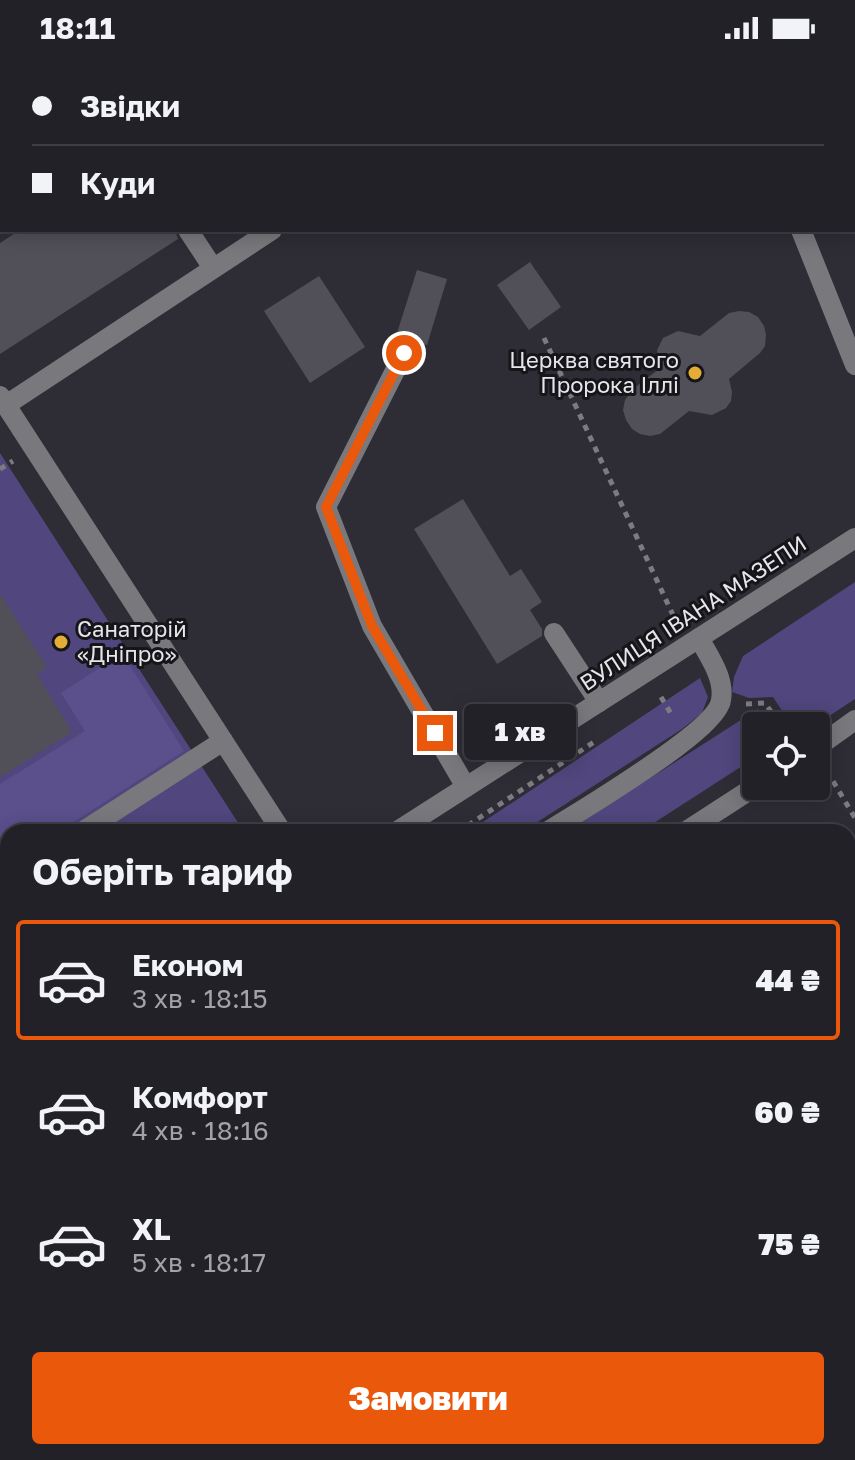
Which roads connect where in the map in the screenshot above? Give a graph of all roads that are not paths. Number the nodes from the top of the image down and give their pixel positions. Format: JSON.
{"nodes":[{"id":1,"x":189,"y":232,"type":"edge"},
{"id":2,"x":269,"y":232,"type":"edge"},
{"id":3,"x":802,"y":232,"type":"edge"},
{"id":4,"x":213,"y":268,"type":"junction"},
{"id":5,"x":404,"y":353,"type":"dead end"},
{"id":6,"x":855,"y":365,"type":"edge"},
{"id":7,"x":3,"y":400,"type":"edge"},
{"id":8,"x":855,"y":538,"type":"edge"},
{"id":9,"x":554,"y":633,"type":"dead end"},
{"id":10,"x":699,"y":638,"type":"junction"},
{"id":11,"x":599,"y":702,"type":"junction"},
{"id":12,"x":855,"y":720,"type":"edge"},
{"id":13,"x":223,"y":741,"type":"junction"},
{"id":14,"x":830,"y":746,"type":"edge"},
{"id":15,"x":466,"y":787,"type":"junction"},
{"id":16,"x":742,"y":795,"type":"edge"},
{"id":17,"x":94,"y":824,"type":"edge"},
{"id":18,"x":277,"y":824,"type":"edge"},
{"id":19,"x":408,"y":824,"type":"edge"},
{"id":20,"x":559,"y":824,"type":"edge"},
{"id":21,"x":697,"y":824,"type":"edge"}],
"edges":[{"from":1,"to":4,"type":"street"},
{"from":2,"to":4,"type":"street"},
{"from":3,"to":6,"type":"street"},
{"from":4,"to":7,"type":"street"},
{"from":5,"to":15,"type":"street"},
{"from":7,"to":13,"type":"street"},
{"from":8,"to":10,"type":"street","name":"ВУЛИЦЯ ІВАНА МАЗЕПИ"},
{"from":9,"to":11,"type":"street"},
{"from":10,"to":11,"type":"street","name":"ВУЛИЦЯ ІВАНА МАЗЕПИ"},
{"from":10,"to":20,"type":"street"},
{"from":11,"to":15,"type":"street","name":"ВУЛИЦЯ ІВАНА МАЗЕПИ"},
{"from":12,"to":14,"type":"street"},
{"from":13,"to":17,"type":"street"},
{"from":13,"to":18,"type":"street"},
{"from":15,"to":19,"type":"street","name":"ВУЛИЦЯ ІВАНА МАЗЕПИ"},
{"from":16,"to":21,"type":"street"}]}
